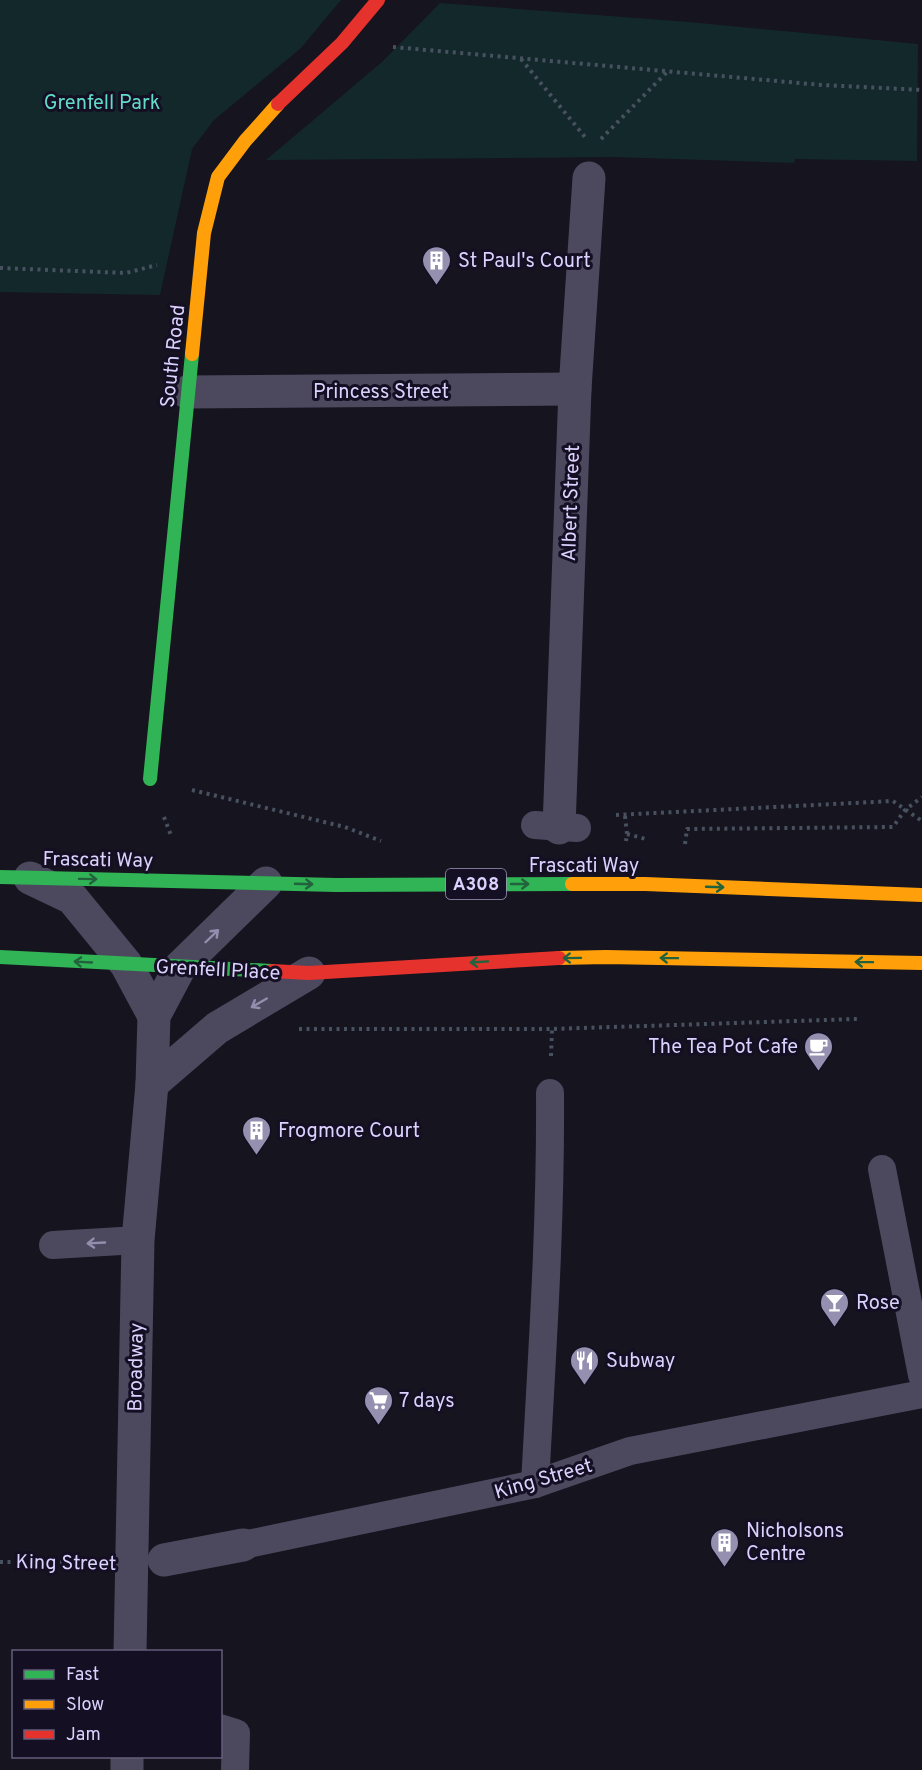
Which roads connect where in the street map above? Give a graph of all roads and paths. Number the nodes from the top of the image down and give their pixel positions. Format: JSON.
{"nodes":[{"id":1,"x":378,"y":0,"type":"edge"},
{"id":2,"x":342,"y":43,"type":"junction"},
{"id":3,"x":521,"y":58,"type":"junction"},
{"id":4,"x":668,"y":71,"type":"junction"},
{"id":5,"x":922,"y":90,"type":"edge"},
{"id":6,"x":585,"y":138,"type":"dead end"},
{"id":7,"x":591,"y":162,"type":"joint"},
{"id":8,"x":159,"y":264,"type":"dead end"},
{"id":9,"x":0,"y":268,"type":"edge"},
{"id":10,"x":575,"y":389,"type":"junction"},
{"id":11,"x":188,"y":392,"type":"junction"},
{"id":12,"x":150,"y":779,"type":"joint"},
{"id":13,"x":922,"y":797,"type":"edge"},
{"id":14,"x":905,"y":810,"type":"junction"},
{"id":15,"x":922,"y":821,"type":"edge"},
{"id":16,"x":557,"y":827,"type":"dead end"},
{"id":17,"x":386,"y":843,"type":"dead end"},
{"id":18,"x":624,"y":846,"type":"dead end"},
{"id":19,"x":685,"y":849,"type":"dead end"},
{"id":20,"x":15,"y":877,"type":"edge"},
{"id":21,"x":266,"y":883,"type":"junction"},
{"id":22,"x":922,"y":895,"type":"edge"},
{"id":23,"x":0,"y":957,"type":"edge"},
{"id":24,"x":922,"y":963,"type":"edge"},
{"id":25,"x":126,"y":964,"type":"junction"},
{"id":26,"x":180,"y":967,"type":"junction"},
{"id":27,"x":309,"y":974,"type":"junction"},
{"id":28,"x":154,"y":1016,"type":"junction"},
{"id":29,"x":857,"y":1019,"type":"dead end"},
{"id":30,"x":291,"y":1029,"type":"dead end"},
{"id":31,"x":152,"y":1084,"type":"junction"},
{"id":32,"x":550,"y":1093,"type":"dead end"},
{"id":33,"x":882,"y":1169,"type":"dead end"},
{"id":34,"x":138,"y":1240,"type":"junction"},
{"id":35,"x":53,"y":1245,"type":"dead end"},
{"id":36,"x":922,"y":1376,"type":"edge"},
{"id":37,"x":922,"y":1394,"type":"edge"},
{"id":38,"x":535,"y":1484,"type":"junction"},
{"id":39,"x":243,"y":1545,"type":"joint"},
{"id":40,"x":164,"y":1560,"type":"dead end"},
{"id":41,"x":0,"y":1562,"type":"edge"},
{"id":42,"x":131,"y":1563,"type":"junction"},
{"id":43,"x":130,"y":1650,"type":"edge"},
{"id":44,"x":222,"y":1729,"type":"edge"},
{"id":45,"x":235,"y":1770,"type":"edge"}],
"edges":[{"from":1,"to":2,"type":"main road","name":"South Road"},
{"from":2,"to":3,"type":"path"},
{"from":2,"to":11,"type":"main road","name":"South Road"},
{"from":3,"to":4,"type":"path"},
{"from":3,"to":6,"type":"path"},
{"from":4,"to":5,"type":"path"},
{"from":4,"to":7,"type":"path"},
{"from":7,"to":10,"type":"street","name":"Albert Street"},
{"from":8,"to":9,"type":"path"},
{"from":10,"to":11,"type":"street","name":"Princess Street"},
{"from":10,"to":16,"type":"street","name":"Albert Street"},
{"from":11,"to":12,"type":"main road","name":"South Road"},
{"from":12,"to":17,"type":"path"},
{"from":13,"to":14,"type":"path"},
{"from":14,"to":15,"type":"path"},
{"from":14,"to":18,"type":"path"},
{"from":14,"to":19,"type":"path"},
{"from":20,"to":21,"type":"main road","name":"Frascati Way","number":"A308","one_way":true},
{"from":20,"to":25,"type":"street","name":"Grenfell Place"},
{"from":21,"to":22,"type":"main road","name":"Frascati Way","number":"A308","one_way":true},
{"from":26,"to":21,"type":"street","name":"Broadway","one_way":true},
{"from":25,"to":23,"type":"main road","name":"Grenfell Place","one_way":true},
{"from":24,"to":27,"type":"main road","one_way":true},
{"from":25,"to":26,"type":"main road","name":"Grenfell Place"},
{"from":25,"to":28,"type":"street","name":"Grenfell Place"},
{"from":26,"to":27,"type":"main road","name":"Grenfell Place"},
{"from":26,"to":28,"type":"street","name":"Broadway"},
{"from":27,"to":31,"type":"street","one_way":true},
{"from":28,"to":31,"type":"street","name":"Broadway"},
{"from":29,"to":30,"type":"path"},
{"from":31,"to":34,"type":"street","name":"Broadway"},
{"from":32,"to":38,"type":"lane"},
{"from":33,"to":36,"type":"lane"},
{"from":34,"to":35,"type":"lane","one_way":true},
{"from":34,"to":42,"type":"street","name":"Broadway"},
{"from":37,"to":38,"type":"lane","name":"King Street"},
{"from":38,"to":39,"type":"lane","name":"King Street"},
{"from":39,"to":40,"type":"street","name":"King Street"},
{"from":41,"to":42,"type":"path","name":"King Street"},
{"from":42,"to":43,"type":"street","name":"Broadway"},
{"from":44,"to":45,"type":"lane"}]}
